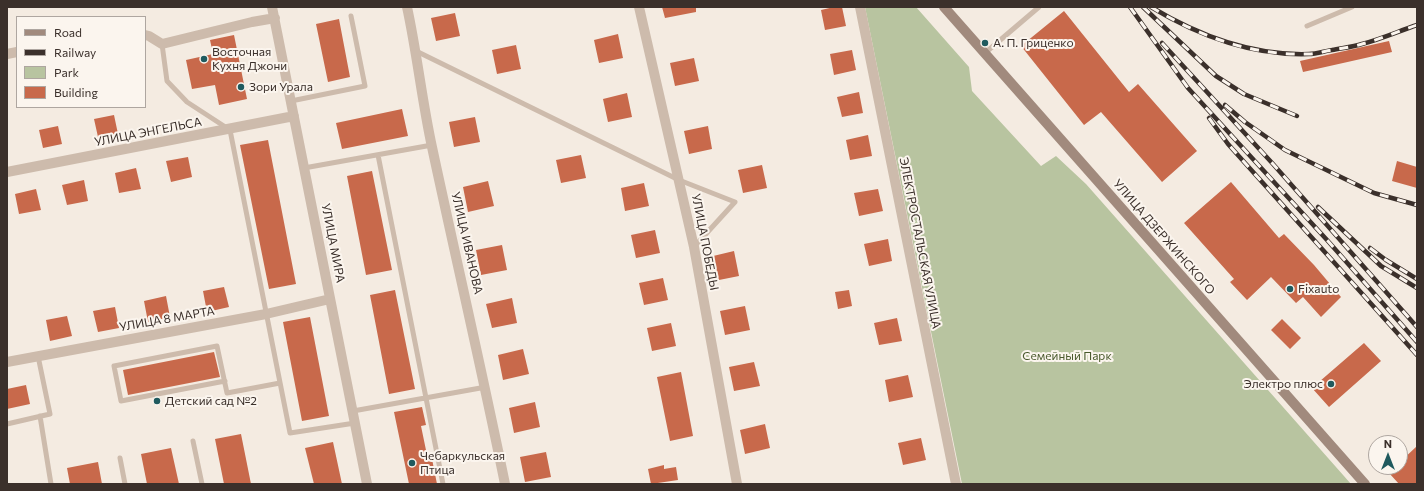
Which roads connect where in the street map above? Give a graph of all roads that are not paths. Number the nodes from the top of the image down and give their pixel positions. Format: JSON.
{"nodes":[{"id":1,"x":272,"y":7,"type":"edge"},
{"id":2,"x":407,"y":7,"type":"edge"},
{"id":3,"x":639,"y":7,"type":"edge"},
{"id":4,"x":860,"y":7,"type":"edge"},
{"id":5,"x":944,"y":7,"type":"edge"},
{"id":6,"x":1039,"y":7,"type":"edge"},
{"id":7,"x":1352,"y":7,"type":"edge"},
{"id":8,"x":351,"y":16,"type":"dead end"},
{"id":9,"x":275,"y":18,"type":"junction"},
{"id":10,"x":1307,"y":26,"type":"dead end"},
{"id":11,"x":146,"y":35,"type":"edge"},
{"id":12,"x":162,"y":44,"type":"junction"},
{"id":13,"x":416,"y":51,"type":"junction"},
{"id":14,"x":985,"y":53,"type":"junction"},
{"id":15,"x":291,"y":101,"type":"junction"},
{"id":16,"x":294,"y":116,"type":"junction"},
{"id":17,"x":230,"y":130,"type":"junction"},
{"id":18,"x":432,"y":145,"type":"junction"},
{"id":19,"x":378,"y":155,"type":"junction"},
{"id":20,"x":304,"y":168,"type":"junction"},
{"id":21,"x":7,"y":172,"type":"edge"},
{"id":22,"x":679,"y":180,"type":"junction"},
{"id":23,"x":694,"y":247,"type":"junction"},
{"id":24,"x":330,"y":299,"type":"junction"},
{"id":25,"x":266,"y":314,"type":"junction"},
{"id":26,"x":38,"y":356,"type":"junction"},
{"id":27,"x":7,"y":362,"type":"edge"},
{"id":28,"x":224,"y":381,"type":"junction"},
{"id":29,"x":280,"y":383,"type":"junction"},
{"id":30,"x":486,"y":387,"type":"junction"},
{"id":31,"x":425,"y":398,"type":"junction"},
{"id":32,"x":353,"y":411,"type":"junction"},
{"id":33,"x":40,"y":416,"type":"junction"},
{"id":34,"x":355,"y":423,"type":"junction"},
{"id":35,"x":7,"y":424,"type":"edge"},
{"id":36,"x":193,"y":441,"type":"dead end"},
{"id":37,"x":120,"y":458,"type":"dead end"},
{"id":38,"x":51,"y":484,"type":"edge"},
{"id":39,"x":125,"y":484,"type":"edge"},
{"id":40,"x":202,"y":484,"type":"edge"},
{"id":41,"x":367,"y":484,"type":"edge"},
{"id":42,"x":442,"y":484,"type":"edge"},
{"id":43,"x":505,"y":484,"type":"edge"},
{"id":44,"x":737,"y":484,"type":"edge"},
{"id":45,"x":956,"y":484,"type":"edge"},
{"id":46,"x":1365,"y":484,"type":"edge"}],
"edges":[{"from":1,"to":9,"type":"street","name":"УЛИЦА МИРА"},
{"from":2,"to":13,"type":"street","name":"УЛИЦА ИВАНОВА"},
{"from":3,"to":22,"type":"street","name":"УЛИЦА ПОБЕДЫ"},
{"from":4,"to":45,"type":"street","name":"ЭЛЕКТРОСТАЛЬСКАЯ УЛИЦА"},
{"from":5,"to":14,"type":"main road","name":"УЛИЦА ДЗЕРЖИНСКОГО"},
{"from":6,"to":14,"type":"lane"},
{"from":7,"to":10,"type":"lane"},
{"from":8,"to":15,"type":"lane"},
{"from":9,"to":12,"type":"street"},
{"from":9,"to":15,"type":"street","name":"УЛИЦА МИРА"},
{"from":11,"to":12,"type":"street"},
{"from":12,"to":17,"type":"lane"},
{"from":13,"to":18,"type":"street","name":"УЛИЦА ИВАНОВА"},
{"from":13,"to":22,"type":"lane"},
{"from":14,"to":46,"type":"main road","name":"УЛИЦА ДЗЕРЖИНСКОГО"},
{"from":15,"to":16,"type":"street","name":"УЛИЦА МИРА"},
{"from":16,"to":17,"type":"street","name":"УЛИЦА ЭНГЕЛЬСА"},
{"from":16,"to":20,"type":"street","name":"УЛИЦА МИРА"},
{"from":17,"to":21,"type":"street","name":"УЛИЦА ЭНГЕЛЬСА"},
{"from":17,"to":25,"type":"lane"},
{"from":18,"to":19,"type":"lane"},
{"from":18,"to":30,"type":"street","name":"УЛИЦА ИВАНОВА"},
{"from":19,"to":20,"type":"lane"},
{"from":19,"to":31,"type":"lane"},
{"from":20,"to":24,"type":"street","name":"УЛИЦА МИРА"},
{"from":22,"to":23,"type":"street","name":"УЛИЦА ПОБЕДЫ"},
{"from":22,"to":23,"type":"lane"},
{"from":23,"to":44,"type":"street","name":"УЛИЦА ПОБЕДЫ"},
{"from":24,"to":25,"type":"street","name":"УЛИЦА 8 МАРТА"},
{"from":24,"to":32,"type":"street","name":"УЛИЦА МИРА"},
{"from":25,"to":26,"type":"street","name":"УЛИЦА 8 МАРТА"},
{"from":25,"to":29,"type":"lane"},
{"from":26,"to":27,"type":"street","name":"УЛИЦА 8 МАРТА"},
{"from":26,"to":33,"type":"lane"},
{"from":28,"to":28,"type":"lane"},
{"from":28,"to":29,"type":"lane"},
{"from":29,"to":34,"type":"lane"},
{"from":30,"to":31,"type":"lane"},
{"from":30,"to":43,"type":"street","name":"УЛИЦА ИВАНОВА"},
{"from":31,"to":32,"type":"lane"},
{"from":31,"to":42,"type":"lane"},
{"from":32,"to":34,"type":"street","name":"УЛИЦА МИРА"},
{"from":33,"to":35,"type":"lane"},
{"from":33,"to":38,"type":"lane"},
{"from":34,"to":41,"type":"street","name":"УЛИЦА МИРА"},
{"from":36,"to":40,"type":"lane"},
{"from":37,"to":39,"type":"lane"}]}
